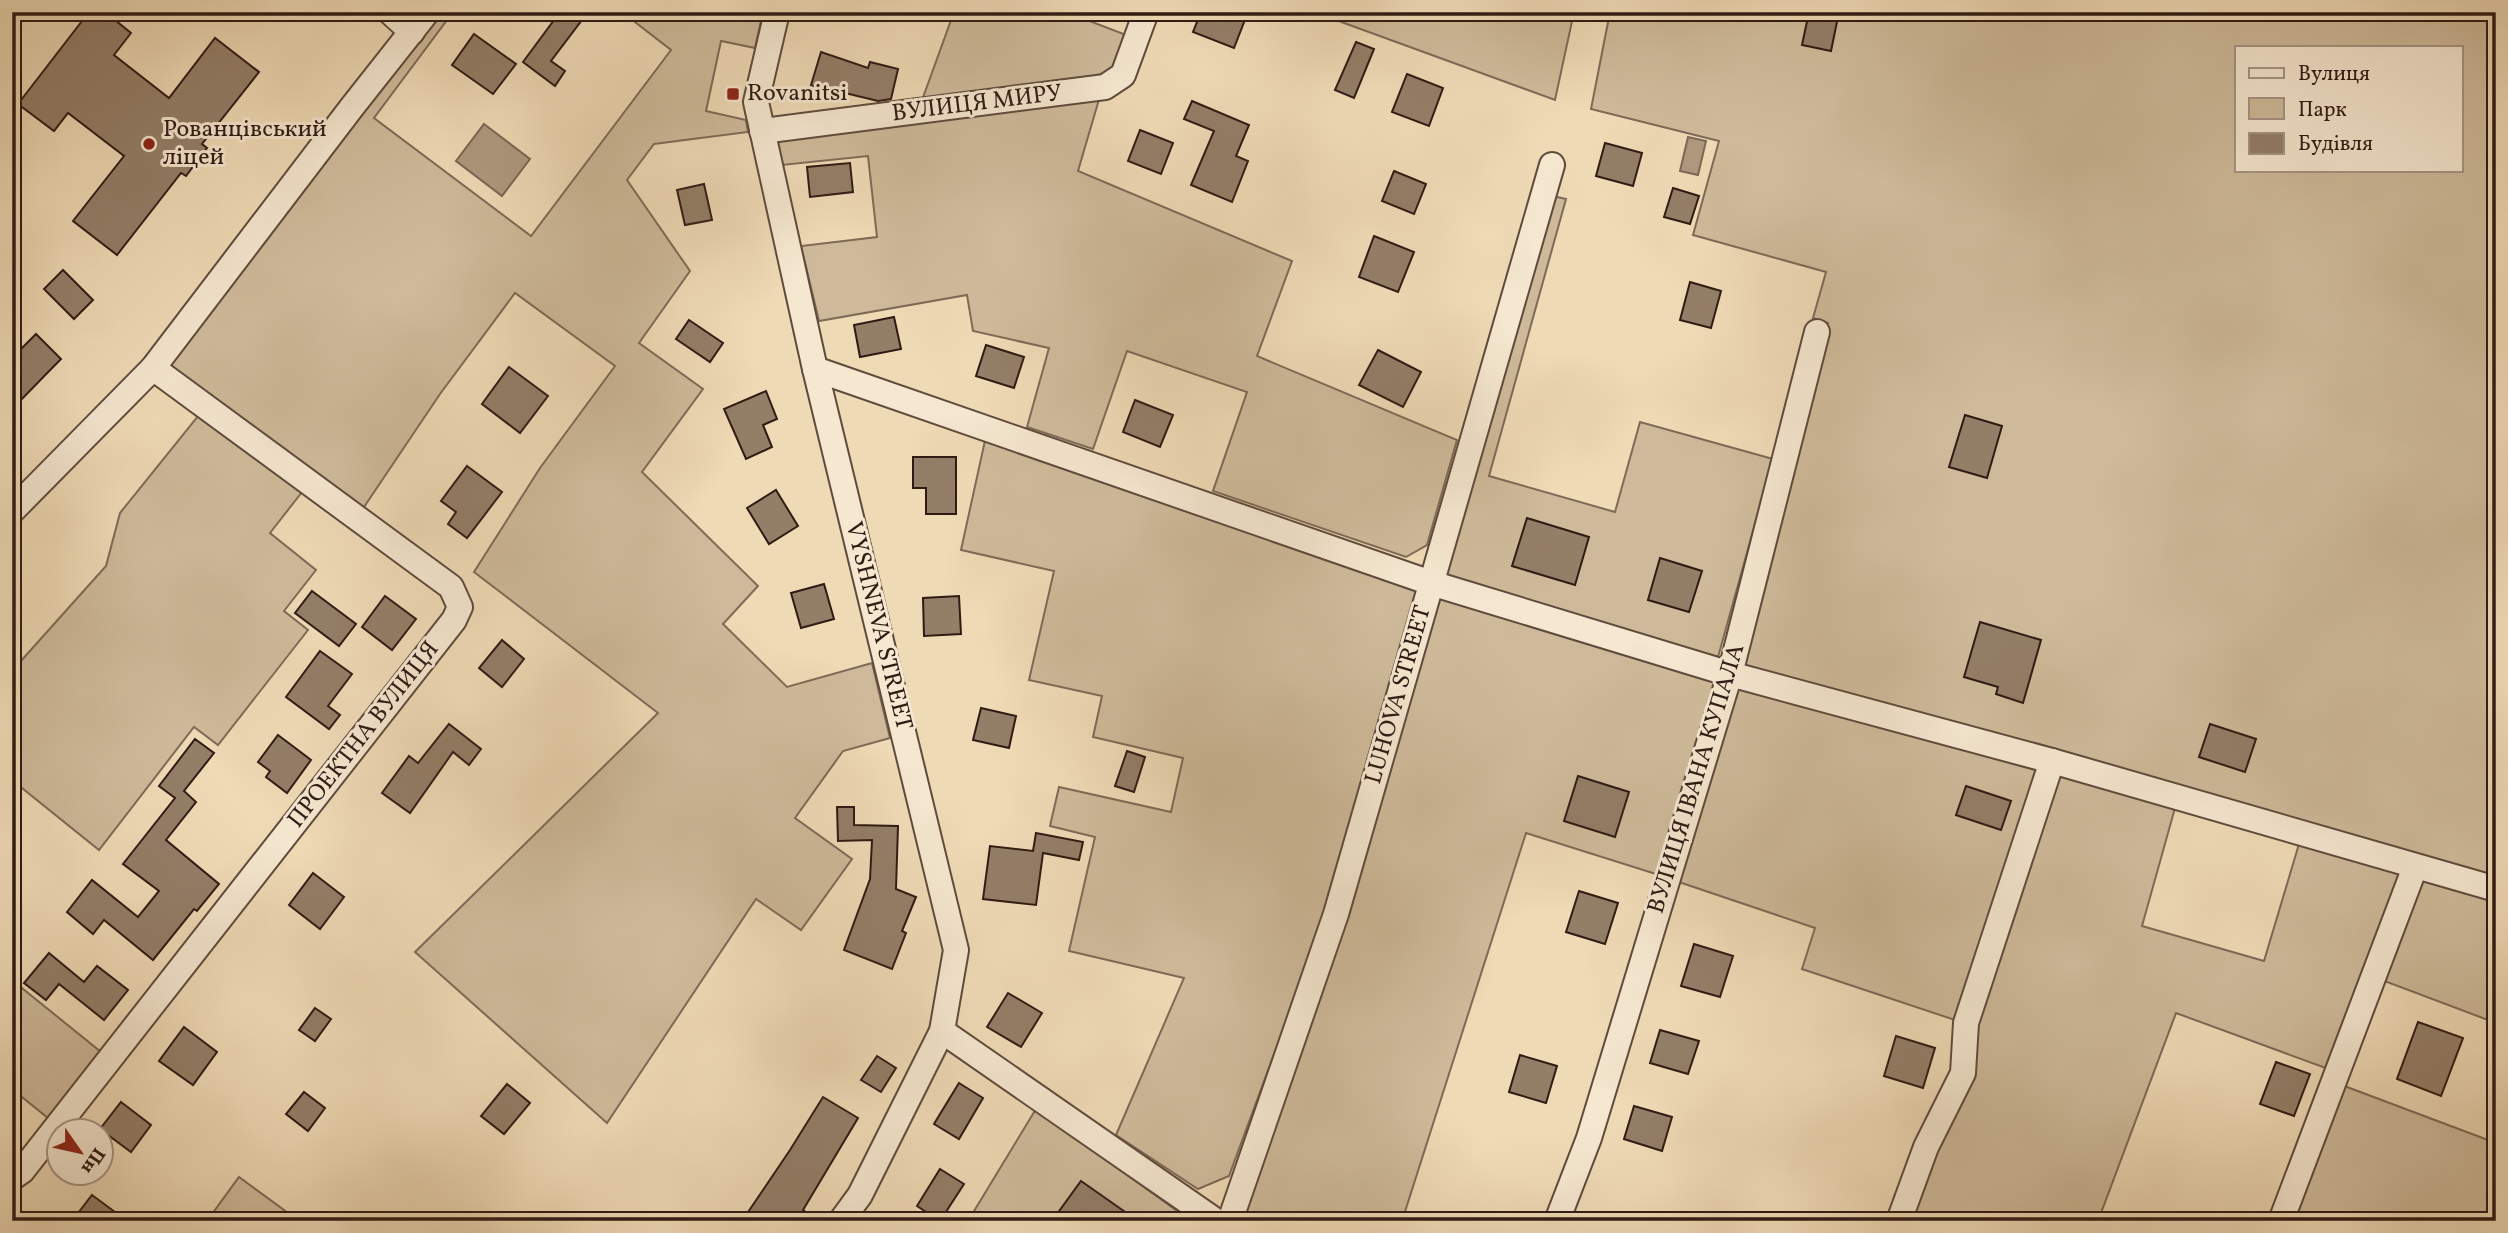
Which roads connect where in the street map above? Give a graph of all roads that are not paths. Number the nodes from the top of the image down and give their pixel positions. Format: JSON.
{"nodes":[{"id":1,"x":390,"y":12,"type":"edge"},
{"id":2,"x":427,"y":12,"type":"edge"},
{"id":3,"x":777,"y":12,"type":"edge"},
{"id":4,"x":1146,"y":12,"type":"edge"},
{"id":5,"x":412,"y":32,"type":"junction"},
{"id":6,"x":762,"y":131,"type":"junction"},
{"id":7,"x":1552,"y":165,"type":"dead end"},
{"id":8,"x":1817,"y":332,"type":"dead end"},
{"id":9,"x":153,"y":368,"type":"junction"},
{"id":10,"x":815,"y":369,"type":"junction"},
{"id":11,"x":12,"y":511,"type":"edge"},
{"id":12,"x":1431,"y":583,"type":"junction"},
{"id":13,"x":1730,"y":674,"type":"junction"},
{"id":14,"x":2052,"y":761,"type":"junction"},
{"id":15,"x":2415,"y":867,"type":"junction"},
{"id":16,"x":2496,"y":889,"type":"edge"},
{"id":17,"x":942,"y":1031,"type":"junction"},
{"id":18,"x":17,"y":1174,"type":"edge"},
{"id":19,"x":841,"y":1221,"type":"edge"},
{"id":20,"x":1216,"y":1221,"type":"edge"},
{"id":21,"x":1230,"y":1221,"type":"edge"},
{"id":22,"x":1557,"y":1221,"type":"edge"},
{"id":23,"x":1899,"y":1221,"type":"edge"},
{"id":24,"x":2281,"y":1221,"type":"edge"}],
"edges":[{"from":1,"to":5,"type":"street"},
{"from":2,"to":5,"type":"street"},
{"from":3,"to":6,"type":"street","name":"VYSHNEVA STREET"},
{"from":4,"to":6,"type":"street","name":"ВУЛИЦЯ МИРУ"},
{"from":5,"to":9,"type":"street"},
{"from":6,"to":10,"type":"street","name":"VYSHNEVA STREET"},
{"from":7,"to":12,"type":"street","name":"LUHOVA STREET"},
{"from":8,"to":13,"type":"street","name":"ВУЛИЦЯ ІВАНА КУПАЛА"},
{"from":9,"to":11,"type":"street"},
{"from":9,"to":18,"type":"street","name":"ПРОЕКТНА ВУЛИЦЯ"},
{"from":10,"to":12,"type":"street"},
{"from":10,"to":17,"type":"street","name":"VYSHNEVA STREET"},
{"from":12,"to":13,"type":"street"},
{"from":12,"to":21,"type":"street","name":"LUHOVA STREET"},
{"from":13,"to":14,"type":"street"},
{"from":13,"to":22,"type":"street","name":"ВУЛИЦЯ ІВАНА КУПАЛА"},
{"from":14,"to":15,"type":"street"},
{"from":14,"to":23,"type":"street"},
{"from":15,"to":16,"type":"street"},
{"from":15,"to":24,"type":"street"},
{"from":17,"to":19,"type":"street","name":"VYSHNEVA STREET"},
{"from":17,"to":20,"type":"street"}]}
